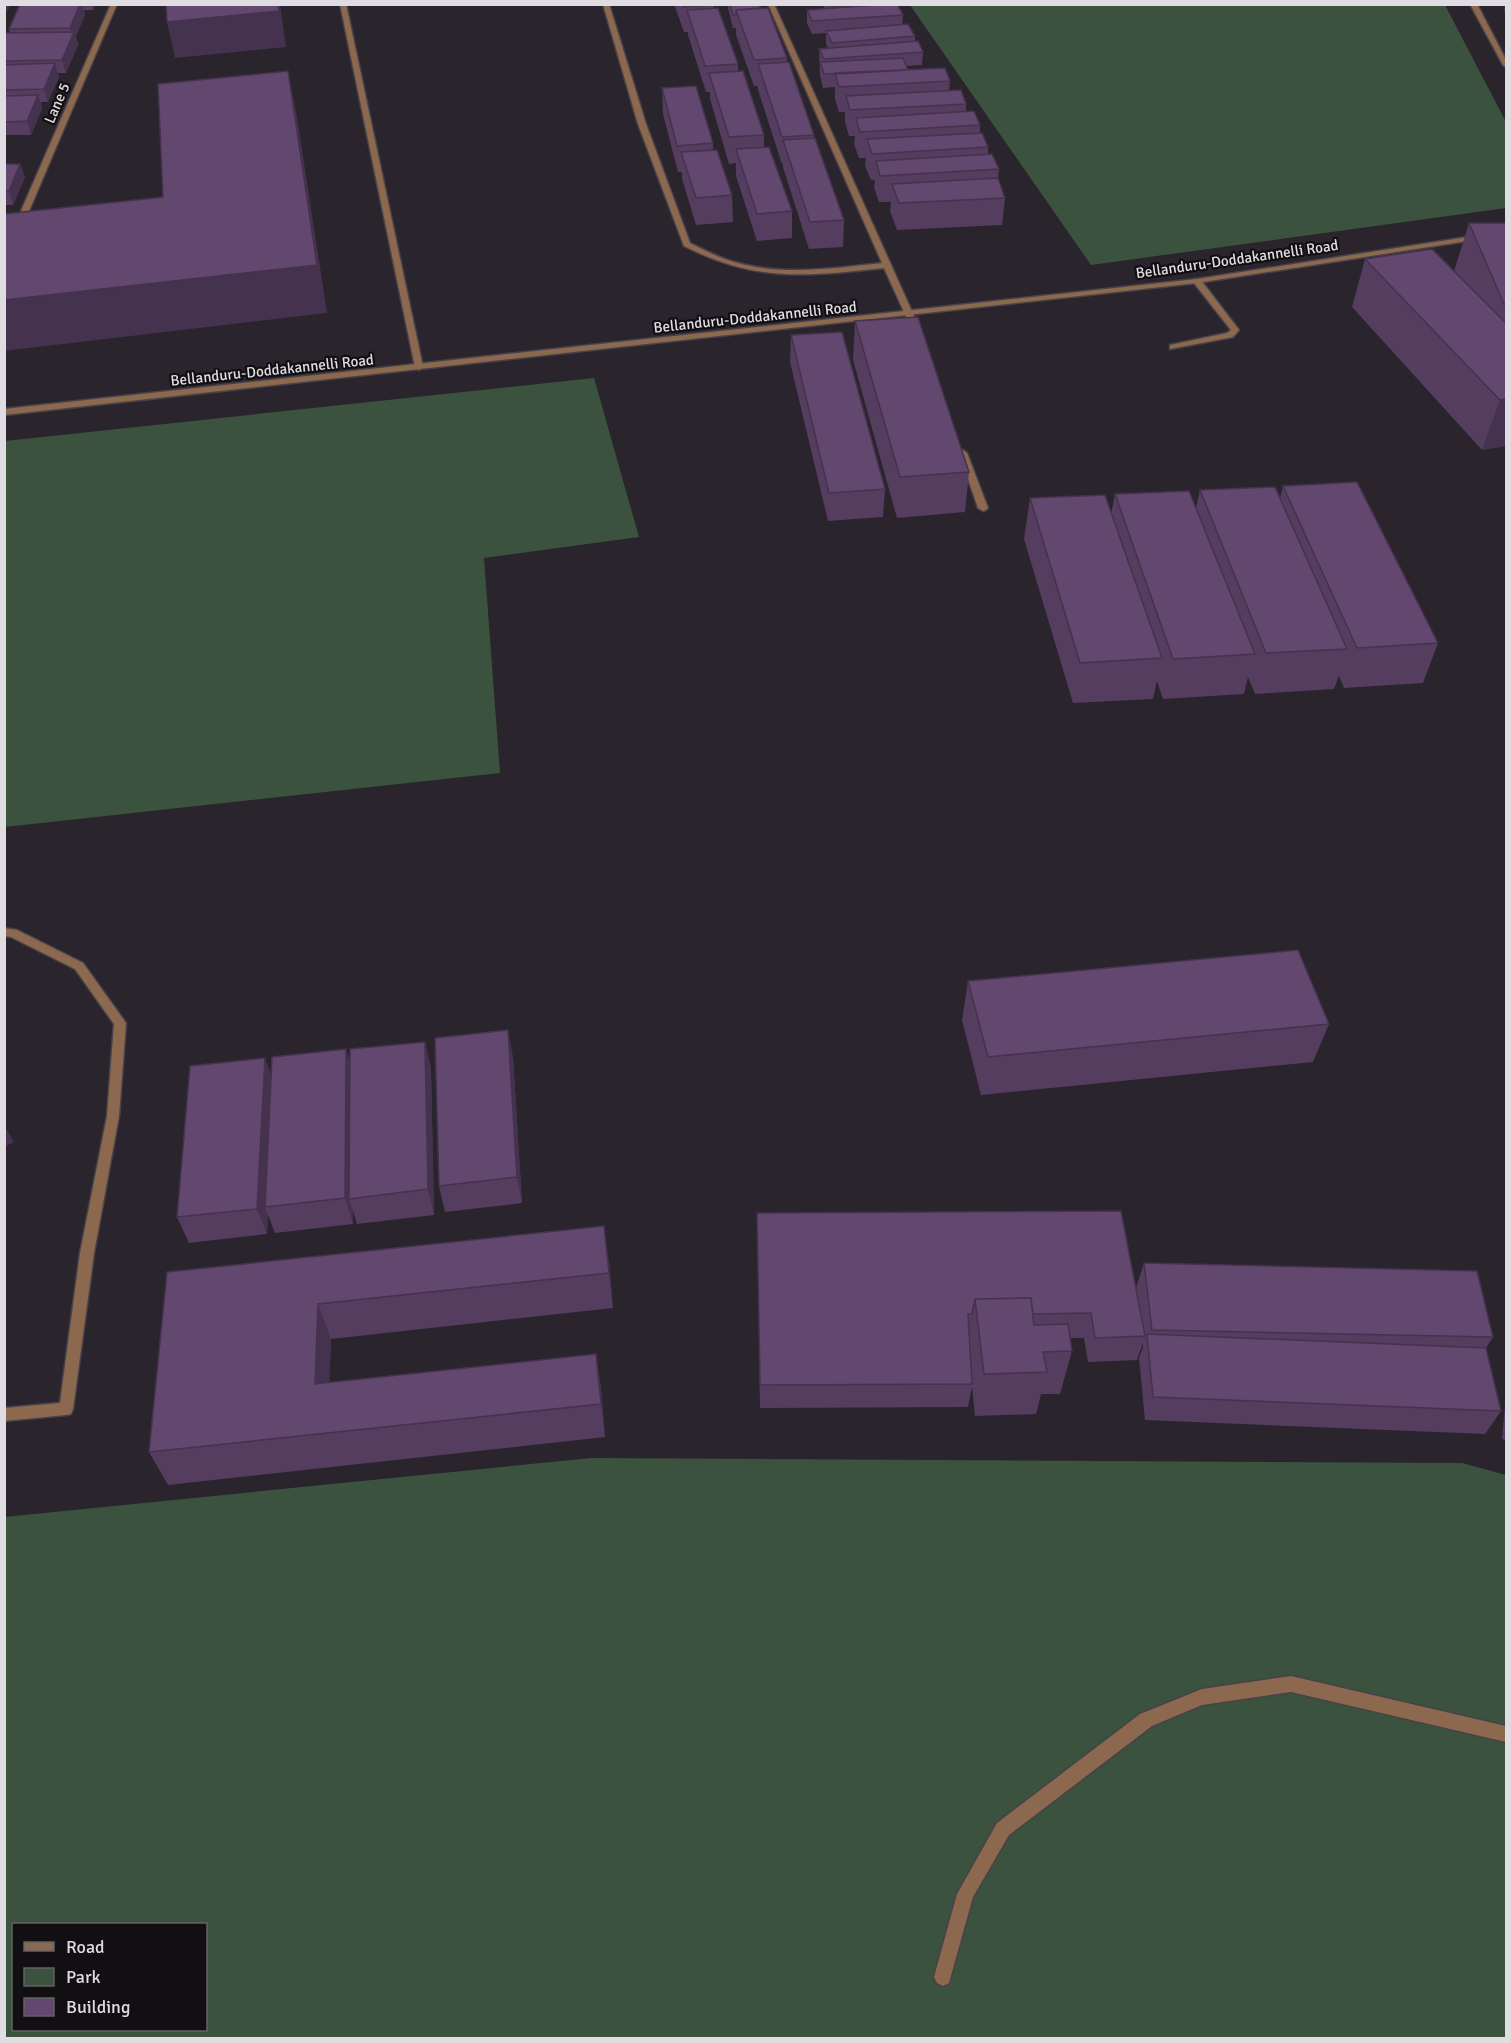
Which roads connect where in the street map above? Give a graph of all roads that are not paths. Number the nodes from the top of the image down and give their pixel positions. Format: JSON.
{"nodes":[{"id":1,"x":114,"y":4,"type":"edge"},
{"id":2,"x":343,"y":4,"type":"edge"},
{"id":3,"x":606,"y":4,"type":"edge"},
{"id":4,"x":771,"y":4,"type":"edge"},
{"id":5,"x":1473,"y":4,"type":"edge"},
{"id":6,"x":1506,"y":65,"type":"edge"},
{"id":7,"x":26,"y":211,"type":"edge"},
{"id":8,"x":1506,"y":233,"type":"edge"},
{"id":9,"x":1397,"y":250,"type":"junction"},
{"id":10,"x":1404,"y":259,"type":"edge"},
{"id":11,"x":887,"y":265,"type":"junction"},
{"id":12,"x":1197,"y":280,"type":"junction"},
{"id":13,"x":909,"y":313,"type":"junction"},
{"id":14,"x":918,"y":335,"type":"edge"},
{"id":15,"x":1173,"y":347,"type":"dead end"},
{"id":16,"x":419,"y":367,"type":"junction"},
{"id":17,"x":4,"y":412,"type":"edge"},
{"id":18,"x":959,"y":443,"type":"edge"},
{"id":19,"x":983,"y":508,"type":"dead end"},
{"id":20,"x":4,"y":932,"type":"edge"},
{"id":21,"x":4,"y":1415,"type":"edge"},
{"id":22,"x":1506,"y":1734,"type":"edge"},
{"id":23,"x":943,"y":1977,"type":"dead end"}],
"edges":[{"from":1,"to":7,"type":"street","name":"Lane 5"},
{"from":2,"to":16,"type":"street"},
{"from":3,"to":11,"type":"street"},
{"from":4,"to":11,"type":"street"},
{"from":5,"to":6,"type":"street"},
{"from":8,"to":9,"type":"street","name":"Bellanduru-Doddakannelli Road"},
{"from":9,"to":10,"type":"street"},
{"from":9,"to":12,"type":"street","name":"Bellanduru-Doddakannelli Road"},
{"from":11,"to":13,"type":"street"},
{"from":12,"to":13,"type":"street","name":"Bellanduru-Doddakannelli Road"},
{"from":12,"to":15,"type":"street"},
{"from":13,"to":14,"type":"street"},
{"from":13,"to":16,"type":"street","name":"Bellanduru-Doddakannelli Road"},
{"from":16,"to":17,"type":"street","name":"Bellanduru-Doddakannelli Road"},
{"from":18,"to":19,"type":"street"},
{"from":20,"to":21,"type":"street"},
{"from":22,"to":23,"type":"street"}]}
